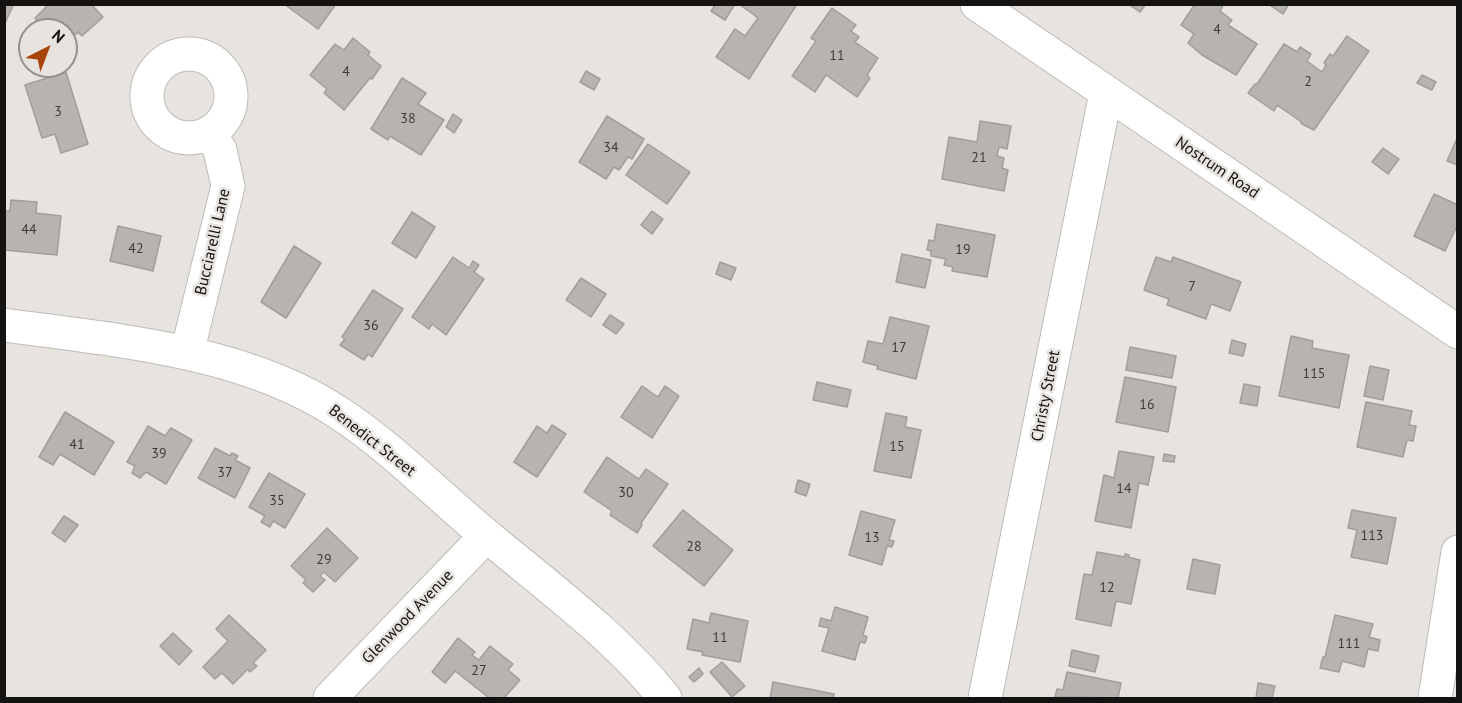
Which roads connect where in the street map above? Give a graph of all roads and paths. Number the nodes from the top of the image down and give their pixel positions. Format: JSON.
{"nodes":[{"id":1,"x":977,"y":4,"type":"edge"},
{"id":2,"x":1106,"y":93,"type":"junction"},
{"id":3,"x":210,"y":133,"type":"dead end"},
{"id":4,"x":4,"y":325,"type":"edge"},
{"id":5,"x":1458,"y":332,"type":"edge"},
{"id":6,"x":187,"y":353,"type":"junction"},
{"id":7,"x":486,"y":536,"type":"junction"},
{"id":8,"x":1458,"y":552,"type":"edge"},
{"id":9,"x":330,"y":699,"type":"edge"},
{"id":10,"x":665,"y":699,"type":"edge"},
{"id":11,"x":985,"y":699,"type":"edge"},
{"id":12,"x":1435,"y":699,"type":"edge"}],
"edges":[{"from":1,"to":2,"type":"street","name":"Nostrum Road"},
{"from":2,"to":5,"type":"street","name":"Nostrum Road"},
{"from":2,"to":11,"type":"street","name":"Christy Street"},
{"from":3,"to":6,"type":"street","name":"Bucciarelli Lane"},
{"from":4,"to":6,"type":"street","name":"Benedict Street"},
{"from":6,"to":7,"type":"street","name":"Benedict Street"},
{"from":7,"to":9,"type":"street","name":"Glenwood Avenue"},
{"from":7,"to":10,"type":"street","name":"Benedict Street"},
{"from":8,"to":12,"type":"street"}]}
